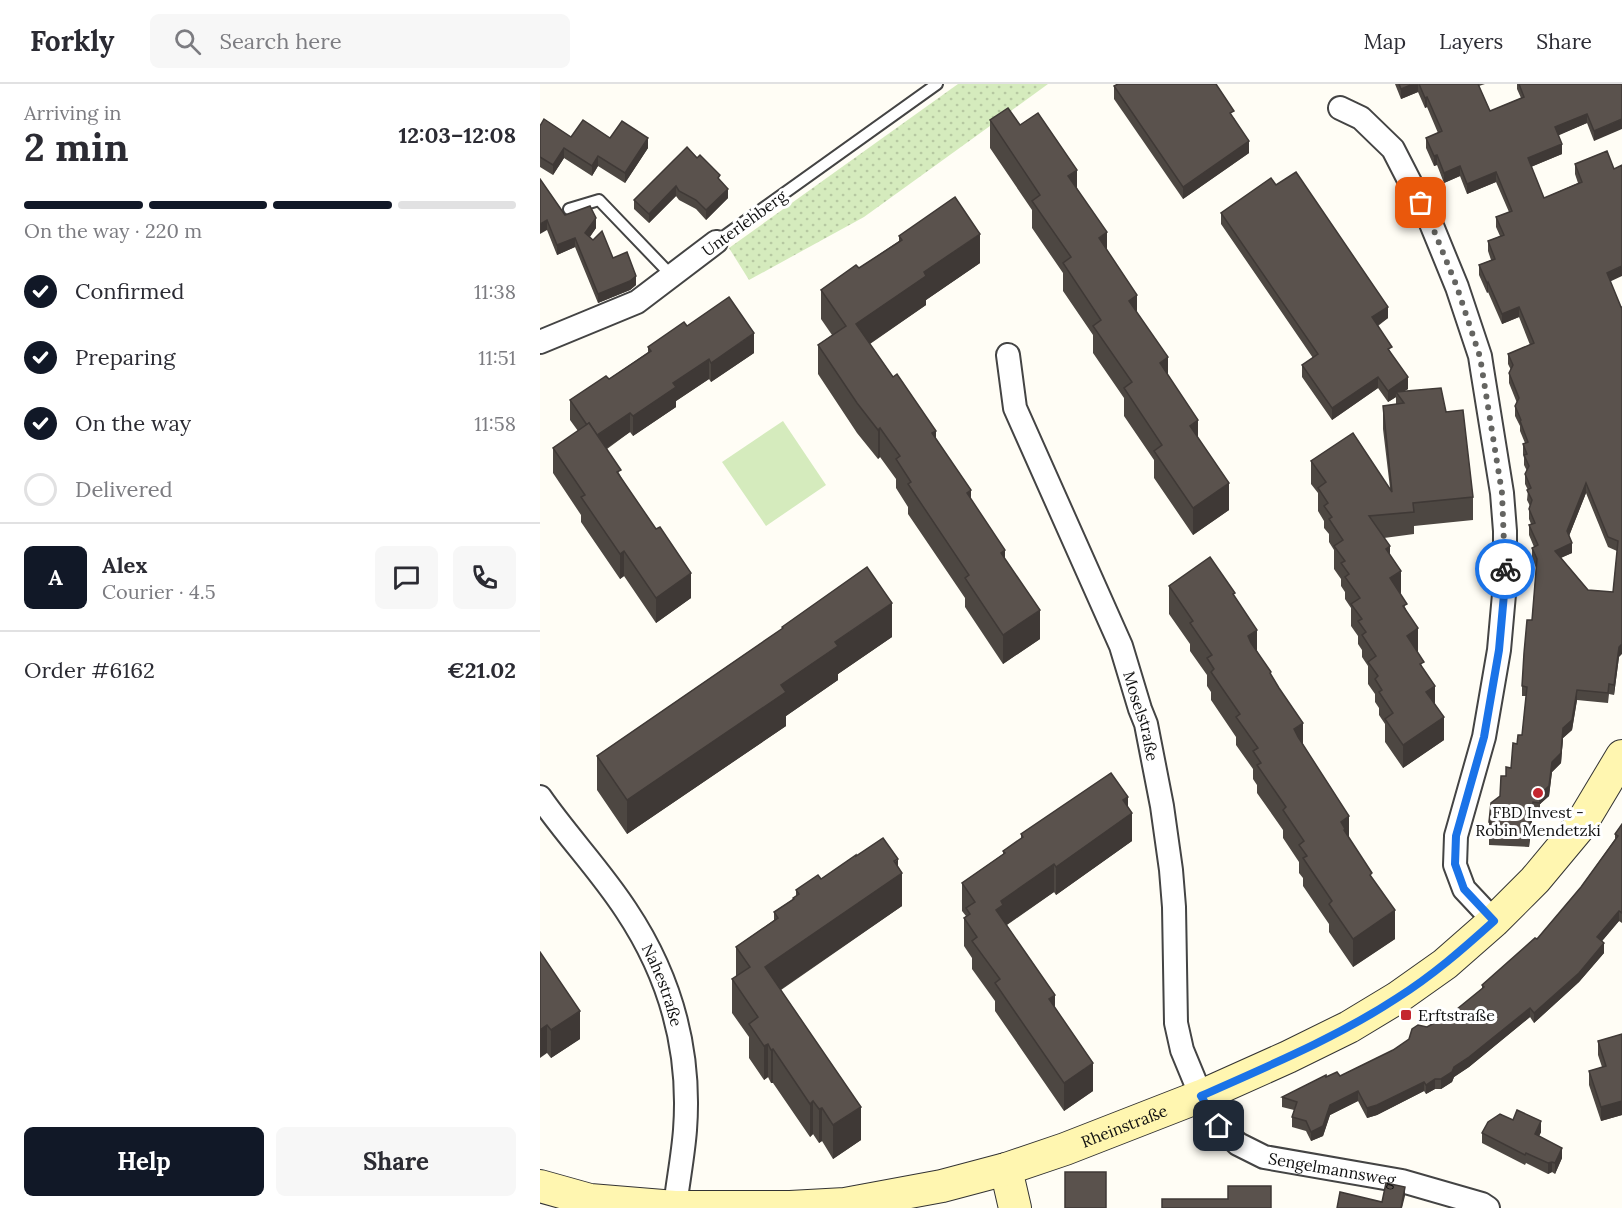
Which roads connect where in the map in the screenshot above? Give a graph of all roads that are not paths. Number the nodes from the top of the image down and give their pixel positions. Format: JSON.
{"nodes":[{"id":1,"x":937,"y":84,"type":"edge"},
{"id":2,"x":1340,"y":108,"type":"dead end"},
{"id":3,"x":569,"y":209,"type":"dead end"},
{"id":4,"x":716,"y":242,"type":"joint"},
{"id":5,"x":671,"y":275,"type":"junction"},
{"id":6,"x":540,"y":342,"type":"edge"},
{"id":7,"x":1008,"y":355,"type":"dead end"},
{"id":8,"x":1622,"y":756,"type":"edge"},
{"id":9,"x":540,"y":797,"type":"edge"},
{"id":10,"x":1494,"y":921,"type":"junction"},
{"id":11,"x":1201,"y":1096,"type":"junction"},
{"id":12,"x":1006,"y":1169,"type":"junction"},
{"id":13,"x":540,"y":1186,"type":"edge"},
{"id":14,"x":589,"y":1204,"type":"edge"},
{"id":15,"x":675,"y":1207,"type":"edge"},
{"id":16,"x":1015,"y":1208,"type":"edge"},
{"id":17,"x":1488,"y":1208,"type":"edge"}],
"edges":[{"from":1,"to":4,"type":"lane","name":"Unterlehberg"},
{"from":2,"to":10,"type":"street"},
{"from":3,"to":5,"type":"lane"},
{"from":4,"to":5,"type":"street","name":"Unterlehberg"},
{"from":5,"to":6,"type":"street","name":"Unterlehberg"},
{"from":7,"to":11,"type":"street","name":"Moselstraße"},
{"from":8,"to":10,"type":"street","name":"Rheinstraße"},
{"from":9,"to":15,"type":"street","name":"Nahestraße"},
{"from":10,"to":11,"type":"street","name":"Rheinstraße"},
{"from":11,"to":12,"type":"street","name":"Rheinstraße"},
{"from":11,"to":17,"type":"street","name":"Sengelmannsweg"},
{"from":12,"to":15,"type":"street","name":"Rheinstraße"},
{"from":12,"to":16,"type":"street"},
{"from":13,"to":14,"type":"street","name":"Rheinstraße"},
{"from":14,"to":15,"type":"street","name":"Rheinstraße"}]}
